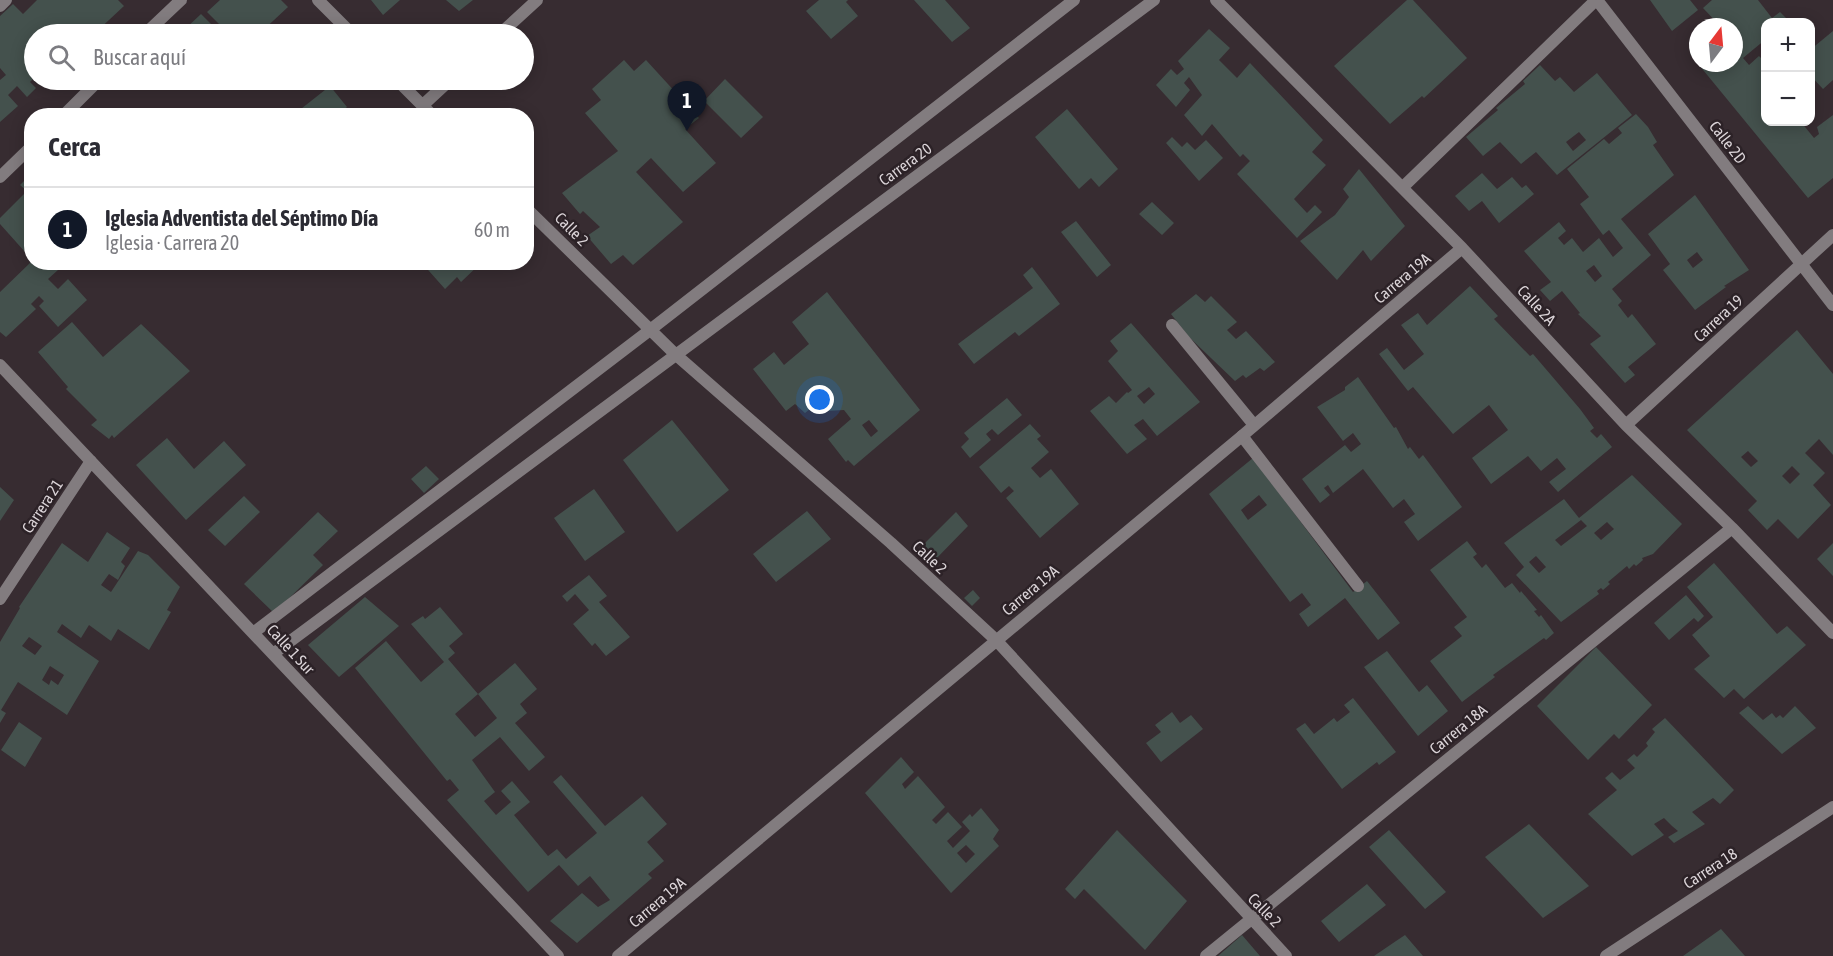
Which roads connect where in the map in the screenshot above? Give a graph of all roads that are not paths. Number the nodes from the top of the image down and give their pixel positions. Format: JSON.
{"nodes":[{"id":1,"x":6,"y":0,"type":"edge"},
{"id":2,"x":181,"y":0,"type":"edge"},
{"id":3,"x":318,"y":0,"type":"edge"},
{"id":4,"x":537,"y":0,"type":"edge"},
{"id":5,"x":1074,"y":0,"type":"edge"},
{"id":6,"x":1154,"y":0,"type":"edge"},
{"id":7,"x":1216,"y":0,"type":"edge"},
{"id":8,"x":1596,"y":0,"type":"edge"},
{"id":9,"x":0,"y":6,"type":"edge"},
{"id":10,"x":156,"y":24,"type":"edge"},
{"id":11,"x":342,"y":24,"type":"edge"},
{"id":12,"x":511,"y":24,"type":"edge"},
{"id":13,"x":89,"y":90,"type":"edge"},
{"id":14,"x":407,"y":90,"type":"edge"},
{"id":15,"x":439,"y":90,"type":"edge"},
{"id":16,"x":423,"y":105,"type":"junction"},
{"id":17,"x":71,"y":108,"type":"edge"},
{"id":18,"x":426,"y":108,"type":"edge"},
{"id":19,"x":24,"y":154,"type":"edge"},
{"id":20,"x":0,"y":177,"type":"edge"},
{"id":21,"x":1403,"y":186,"type":"junction"},
{"id":22,"x":534,"y":216,"type":"edge"},
{"id":23,"x":1833,"y":235,"type":"edge"},
{"id":24,"x":1462,"y":248,"type":"junction"},
{"id":25,"x":1801,"y":264,"type":"junction"},
{"id":26,"x":1833,"y":304,"type":"edge"},
{"id":27,"x":1172,"y":325,"type":"dead end"},
{"id":28,"x":650,"y":330,"type":"junction"},
{"id":29,"x":675,"y":354,"type":"junction"},
{"id":30,"x":0,"y":365,"type":"edge"},
{"id":31,"x":1254,"y":425,"type":"junction"},
{"id":32,"x":1626,"y":425,"type":"junction"},
{"id":33,"x":1242,"y":436,"type":"junction"},
{"id":34,"x":91,"y":461,"type":"junction"},
{"id":35,"x":1732,"y":528,"type":"junction"},
{"id":36,"x":1358,"y":586,"type":"dead end"},
{"id":37,"x":0,"y":599,"type":"edge"},
{"id":38,"x":253,"y":633,"type":"junction"},
{"id":39,"x":1833,"y":633,"type":"edge"},
{"id":40,"x":996,"y":640,"type":"junction"},
{"id":41,"x":273,"y":654,"type":"junction"},
{"id":42,"x":1833,"y":807,"type":"edge"},
{"id":43,"x":1250,"y":920,"type":"junction"},
{"id":44,"x":558,"y":956,"type":"edge"},
{"id":45,"x":618,"y":956,"type":"edge"},
{"id":46,"x":1206,"y":956,"type":"edge"},
{"id":47,"x":1286,"y":956,"type":"edge"},
{"id":48,"x":1606,"y":956,"type":"edge"}],
"edges":[{"from":1,"to":9,"type":"street"},
{"from":2,"to":10,"type":"street"},
{"from":3,"to":11,"type":"street"},
{"from":4,"to":12,"type":"street"},
{"from":5,"to":28,"type":"street","name":"Carrera 20"},
{"from":6,"to":29,"type":"street","name":"Carrera 20"},
{"from":7,"to":21,"type":"street","name":"Calle 2A"},
{"from":8,"to":21,"type":"street"},
{"from":8,"to":25,"type":"street","name":"Calle 2D"},
{"from":13,"to":17,"type":"street"},
{"from":14,"to":16,"type":"street"},
{"from":15,"to":16,"type":"street"},
{"from":16,"to":18,"type":"street"},
{"from":19,"to":20,"type":"street"},
{"from":21,"to":24,"type":"street","name":"Calle 2A"},
{"from":22,"to":28,"type":"street","name":"Calle 2"},
{"from":23,"to":25,"type":"street","name":"Carrera 19"},
{"from":24,"to":31,"type":"street","name":"Carrera 19A"},
{"from":24,"to":32,"type":"street","name":"Calle 2A"},
{"from":25,"to":26,"type":"street","name":"Calle 2D"},
{"from":25,"to":32,"type":"street","name":"Carrera 19"},
{"from":27,"to":31,"type":"street"},
{"from":28,"to":29,"type":"street","name":"Calle 2"},
{"from":28,"to":38,"type":"street","name":"Carrera 20"},
{"from":29,"to":40,"type":"street","name":"Calle 2"},
{"from":29,"to":41,"type":"street","name":"Carrera 20"},
{"from":30,"to":34,"type":"street","name":"Calle 1 Sur"},
{"from":31,"to":33,"type":"street","name":"Carrera 19A"},
{"from":32,"to":35,"type":"street","name":"Calle 2A"},
{"from":33,"to":36,"type":"street"},
{"from":33,"to":40,"type":"street","name":"Carrera 19A"},
{"from":34,"to":37,"type":"street","name":"Carrera 21"},
{"from":34,"to":38,"type":"street","name":"Calle 1 Sur"},
{"from":35,"to":39,"type":"street","name":"Calle 2A"},
{"from":35,"to":43,"type":"street","name":"Carrera 18A"},
{"from":38,"to":41,"type":"street","name":"Calle 1 Sur"},
{"from":40,"to":43,"type":"street","name":"Calle 2"},
{"from":40,"to":45,"type":"street","name":"Carrera 19A"},
{"from":41,"to":44,"type":"street","name":"Calle 1 Sur"},
{"from":42,"to":48,"type":"street","name":"Carrera 18"},
{"from":43,"to":46,"type":"street","name":"Carrera 18A"},
{"from":43,"to":47,"type":"street","name":"Calle 2"}]}
